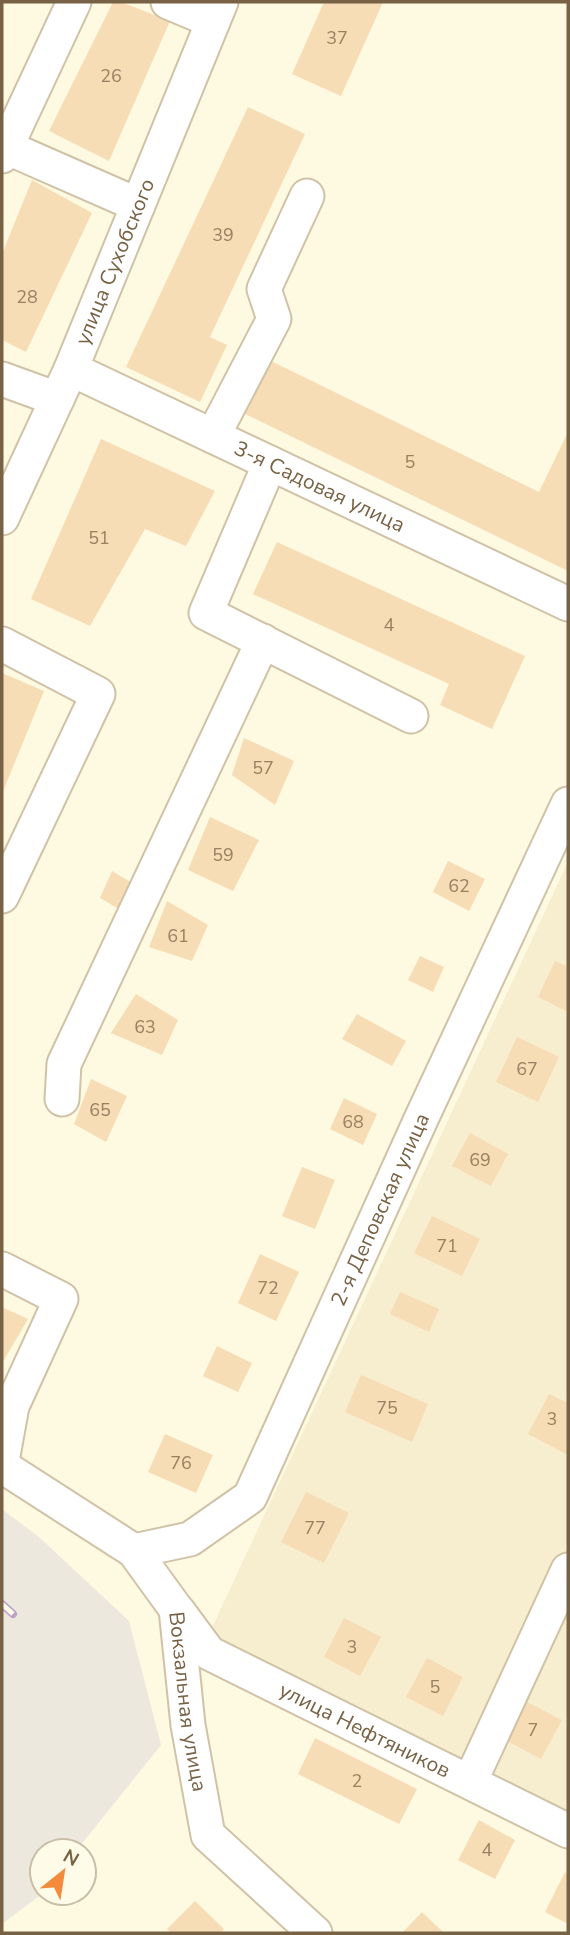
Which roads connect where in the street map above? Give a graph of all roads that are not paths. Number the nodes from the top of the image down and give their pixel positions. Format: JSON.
{"nodes":[{"id":1,"x":74,"y":2,"type":"edge"},
{"id":2,"x":168,"y":2,"type":"edge"},
{"id":3,"x":217,"y":11,"type":"edge"},
{"id":4,"x":4,"y":152,"type":"edge"},
{"id":5,"x":307,"y":196,"type":"dead end"},
{"id":6,"x":138,"y":205,"type":"junction"},
{"id":7,"x":71,"y":369,"type":"junction"},
{"id":8,"x":2,"y":379,"type":"edge"},
{"id":9,"x":57,"y":399,"type":"junction"},
{"id":10,"x":212,"y":436,"type":"junction"},
{"id":11,"x":270,"y":463,"type":"junction"},
{"id":12,"x":2,"y":518,"type":"edge"},
{"id":13,"x":568,"y":604,"type":"edge"},
{"id":14,"x":263,"y":641,"type":"junction"},
{"id":15,"x":2,"y":644,"type":"edge"},
{"id":16,"x":411,"y":716,"type":"dead end"},
{"id":17,"x":568,"y":804,"type":"edge"},
{"id":18,"x":2,"y":896,"type":"edge"},
{"id":19,"x":62,"y":1099,"type":"dead end"},
{"id":20,"x":2,"y":1269,"type":"edge"},
{"id":21,"x":2,"y":1463,"type":"edge"},
{"id":22,"x":134,"y":1551,"type":"junction"},
{"id":23,"x":568,"y":1570,"type":"edge"},
{"id":24,"x":176,"y":1609,"type":"junction"},
{"id":25,"x":470,"y":1782,"type":"junction"},
{"id":26,"x":568,"y":1831,"type":"edge"},
{"id":27,"x":315,"y":1933,"type":"edge"}],
"edges":[{"from":1,"to":4,"type":"street"},
{"from":2,"to":3,"type":"street"},
{"from":3,"to":6,"type":"street","name":"улица Сухобского"},
{"from":4,"to":6,"type":"street"},
{"from":5,"to":10,"type":"street"},
{"from":6,"to":7,"type":"street","name":"улица Сухобского"},
{"from":7,"to":9,"type":"street","name":"улица Сухобского"},
{"from":7,"to":10,"type":"street","name":"3-я Садовая улица"},
{"from":8,"to":9,"type":"street"},
{"from":9,"to":12,"type":"street","name":"улица Сухобского"},
{"from":10,"to":11,"type":"street","name":"3-я Садовая улица"},
{"from":11,"to":13,"type":"street","name":"3-я Садовая улица"},
{"from":11,"to":14,"type":"street"},
{"from":14,"to":16,"type":"street"},
{"from":14,"to":19,"type":"street"},
{"from":15,"to":18,"type":"street"},
{"from":17,"to":22,"type":"street","name":"2-я Деповская улица"},
{"from":20,"to":21,"type":"street"},
{"from":21,"to":22,"type":"street","name":"Вокзальная улица"},
{"from":22,"to":24,"type":"street","name":"Вокзальная улица"},
{"from":23,"to":25,"type":"street"},
{"from":24,"to":25,"type":"street","name":"улица Нефтяников"},
{"from":24,"to":27,"type":"street","name":"Вокзальная улица"},
{"from":25,"to":26,"type":"street","name":"улица Нефтяников"}]}
